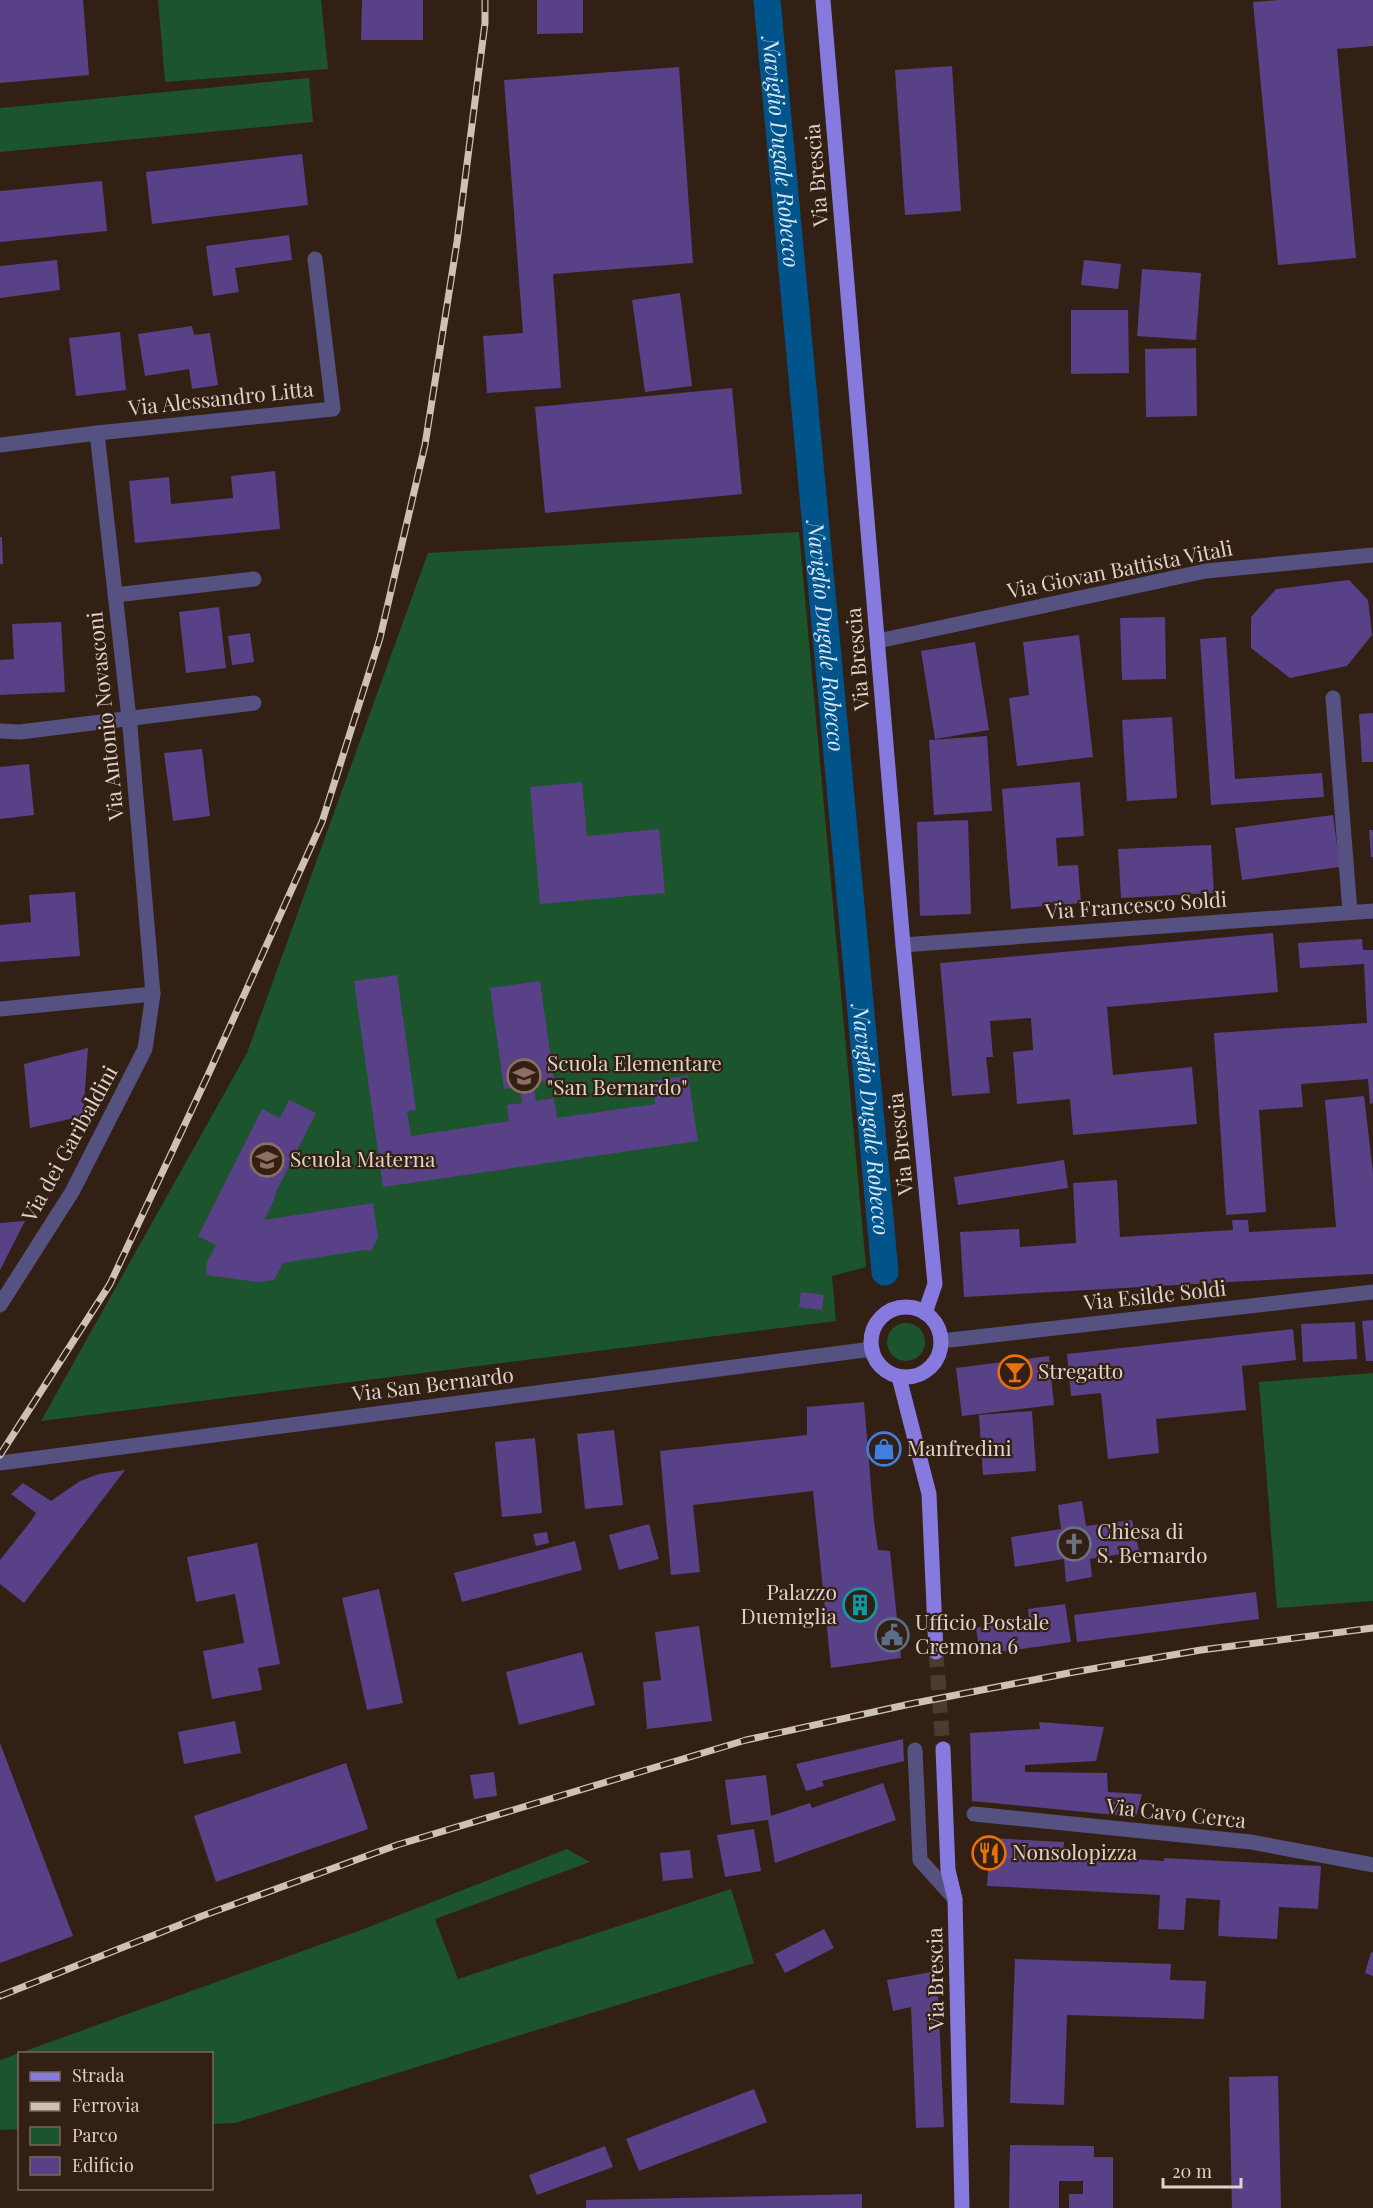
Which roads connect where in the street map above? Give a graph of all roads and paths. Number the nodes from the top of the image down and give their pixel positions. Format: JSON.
{"nodes":[{"id":1,"x":824,"y":0,"type":"edge"},
{"id":2,"x":315,"y":259,"type":"dead end"},
{"id":3,"x":97,"y":433,"type":"junction"},
{"id":4,"x":0,"y":446,"type":"edge"},
{"id":5,"x":1373,"y":555,"type":"edge"},
{"id":6,"x":254,"y":579,"type":"dead end"},
{"id":7,"x":115,"y":595,"type":"junction"},
{"id":8,"x":878,"y":641,"type":"junction"},
{"id":9,"x":1333,"y":698,"type":"dead end"},
{"id":10,"x":254,"y":703,"type":"dead end"},
{"id":11,"x":128,"y":717,"type":"junction"},
{"id":12,"x":0,"y":731,"type":"edge"},
{"id":13,"x":1373,"y":911,"type":"edge"},
{"id":14,"x":1350,"y":912,"type":"junction"},
{"id":15,"x":903,"y":945,"type":"junction"},
{"id":16,"x":153,"y":994,"type":"junction"},
{"id":17,"x":0,"y":1009,"type":"edge"},
{"id":18,"x":1373,"y":1292,"type":"edge"},
{"id":19,"x":0,"y":1305,"type":"edge"},
{"id":20,"x":925,"y":1313,"type":"junction"},
{"id":21,"x":942,"y":1341,"type":"junction"},
{"id":22,"x":872,"y":1349,"type":"junction"},
{"id":23,"x":899,"y":1377,"type":"junction"},
{"id":24,"x":0,"y":1463,"type":"edge"},
{"id":25,"x":936,"y":1652,"type":"tunnel mouth"},
{"id":26,"x":943,"y":1749,"type":"tunnel mouth"},
{"id":27,"x":915,"y":1750,"type":"dead end"},
{"id":28,"x":974,"y":1814,"type":"dead end"},
{"id":29,"x":1373,"y":1865,"type":"edge"},
{"id":30,"x":955,"y":1899,"type":"junction"},
{"id":31,"x":962,"y":2208,"type":"edge"}],
"edges":[{"from":1,"to":8,"type":"main road","name":"Via Brescia"},
{"from":2,"to":3,"type":"street","name":"Via Alessandro Litta"},
{"from":3,"to":4,"type":"street","name":"Via Alessandro Litta"},
{"from":3,"to":7,"type":"street","name":"Via Antonio Novasconi"},
{"from":5,"to":8,"type":"street","name":"Via Giovan Battista Vitali"},
{"from":6,"to":7,"type":"street"},
{"from":7,"to":11,"type":"street","name":"Via Antonio Novasconi"},
{"from":8,"to":15,"type":"main road","name":"Via Brescia"},
{"from":9,"to":14,"type":"street"},
{"from":10,"to":11,"type":"street"},
{"from":11,"to":12,"type":"street"},
{"from":11,"to":16,"type":"street","name":"Via Antonio Novasconi"},
{"from":13,"to":14,"type":"street","name":"Via Francesco Soldi"},
{"from":14,"to":15,"type":"street","name":"Via Francesco Soldi"},
{"from":15,"to":20,"type":"main road","name":"Via Brescia"},
{"from":16,"to":17,"type":"street"},
{"from":16,"to":19,"type":"street","name":"Via dei Garibaldini"},
{"from":18,"to":21,"type":"street","name":"Via Esilde Soldi"},
{"from":20,"to":21,"type":"main road"},
{"from":20,"to":22,"type":"main road"},
{"from":21,"to":23,"type":"main road"},
{"from":22,"to":23,"type":"main road"},
{"from":22,"to":24,"type":"street","name":"Via San Bernardo"},
{"from":23,"to":25,"type":"main road"},
{"from":26,"to":30,"type":"main road","name":"Via Brescia"},
{"from":27,"to":30,"type":"street"},
{"from":28,"to":29,"type":"street","name":"Via Cavo Cerca"},
{"from":30,"to":31,"type":"main road","name":"Via Brescia"}]}
